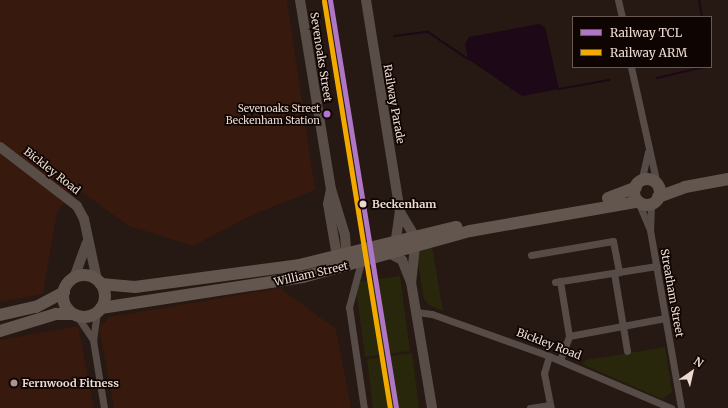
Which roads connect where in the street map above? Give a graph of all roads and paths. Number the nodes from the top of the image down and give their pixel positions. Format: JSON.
{"nodes":[{"id":1,"x":300,"y":0,"type":"edge"},
{"id":2,"x":366,"y":0,"type":"edge"},
{"id":3,"x":618,"y":0,"type":"edge"},
{"id":4,"x":622,"y":16,"type":"edge"},
{"id":5,"x":631,"y":68,"type":"edge"},
{"id":6,"x":0,"y":147,"type":"edge"},
{"id":7,"x":648,"y":152,"type":"junction"},
{"id":8,"x":728,"y":179,"type":"edge"},
{"id":9,"x":657,"y":181,"type":"junction"},
{"id":10,"x":639,"y":184,"type":"junction"},
{"id":11,"x":686,"y":187,"type":"junction"},
{"id":12,"x":331,"y":189,"type":"junction"},
{"id":13,"x":646,"y":202,"type":"junction"},
{"id":14,"x":400,"y":212,"type":"junction"},
{"id":15,"x":650,"y":230,"type":"junction"},
{"id":16,"x":396,"y":239,"type":"junction"},
{"id":17,"x":414,"y":241,"type":"junction"},
{"id":18,"x":87,"y":243,"type":"junction"},
{"id":19,"x":348,"y":253,"type":"junction"},
{"id":20,"x":389,"y":253,"type":"junction"},
{"id":21,"x":531,"y":255,"type":"dead end"},
{"id":22,"x":335,"y":257,"type":"junction"},
{"id":23,"x":361,"y":262,"type":"junction"},
{"id":24,"x":657,"y":266,"type":"junction"},
{"id":25,"x":344,"y":267,"type":"junction"},
{"id":26,"x":617,"y":272,"type":"junction"},
{"id":27,"x":74,"y":278,"type":"junction"},
{"id":28,"x":99,"y":282,"type":"junction"},
{"id":29,"x":411,"y":282,"type":"junction"},
{"id":30,"x":64,"y":292,"type":"junction"},
{"id":31,"x":99,"y":310,"type":"junction"},
{"id":32,"x":416,"y":312,"type":"junction"},
{"id":33,"x":0,"y":315,"type":"edge"},
{"id":34,"x":75,"y":315,"type":"junction"},
{"id":35,"x":665,"y":318,"type":"junction"},
{"id":36,"x":623,"y":327,"type":"junction"},
{"id":37,"x":0,"y":331,"type":"edge"},
{"id":38,"x":569,"y":336,"type":"junction"},
{"id":39,"x":93,"y":340,"type":"junction"},
{"id":40,"x":627,"y":351,"type":"dead end"},
{"id":41,"x":549,"y":356,"type":"junction"},
{"id":42,"x":560,"y":360,"type":"junction"},
{"id":43,"x":550,"y":406,"type":"edge"},
{"id":44,"x":104,"y":408,"type":"edge"},
{"id":45,"x":364,"y":408,"type":"edge"},
{"id":46,"x":432,"y":408,"type":"edge"},
{"id":47,"x":530,"y":408,"type":"edge"},
{"id":48,"x":671,"y":408,"type":"edge"},
{"id":49,"x":681,"y":408,"type":"edge"}],
"edges":[{"from":1,"to":12,"type":"street","name":"Sevenoaks Street"},
{"from":2,"to":14,"type":"street","name":"Railway Parade"},
{"from":3,"to":4,"type":"street"},
{"from":5,"to":7,"type":"street"},
{"from":6,"to":18,"type":"street","name":"Bickley Road"},
{"from":7,"to":9,"type":"street"},
{"from":7,"to":10,"type":"street"},
{"from":8,"to":11,"type":"main road","name":"William Street"},
{"from":9,"to":10,"type":"main road","name":"William Street"},
{"from":9,"to":11,"type":"main road","name":"William Street"},
{"from":9,"to":13,"type":"main road"},
{"from":10,"to":13,"type":"main road"},
{"from":10,"to":17,"type":"main road","name":"William Street"},
{"from":11,"to":13,"type":"main road","name":"William Street"},
{"from":12,"to":19,"type":"street","name":"Sevenoaks Street"},
{"from":12,"to":22,"type":"street","name":"Sevenoaks Street"},
{"from":13,"to":15,"type":"street","name":"Streatham Street"},
{"from":13,"to":15,"type":"street","name":"Streatham Street"},
{"from":13,"to":17,"type":"main road","name":"William Street"},
{"from":14,"to":16,"type":"street","name":"Railway Parade"},
{"from":14,"to":17,"type":"street","name":"Railway Parade"},
{"from":15,"to":24,"type":"street","name":"Streatham Street"},
{"from":16,"to":17,"type":"main road","name":"William Street"},
{"from":16,"to":19,"type":"main road","name":"William Street"},
{"from":17,"to":20,"type":"main road","name":"William Street"},
{"from":17,"to":29,"type":"street"},
{"from":18,"to":27,"type":"street","name":"Bickley Road"},
{"from":18,"to":28,"type":"street","name":"Bickley Road"},
{"from":19,"to":22,"type":"main road","name":"William Street"},
{"from":19,"to":25,"type":"street","name":"Sevenoaks Street"},
{"from":20,"to":23,"type":"main road","name":"William Street"},
{"from":20,"to":29,"type":"street"},
{"from":21,"to":26,"type":"street"},
{"from":22,"to":25,"type":"street","name":"Sevenoaks Street"},
{"from":22,"to":28,"type":"main road","name":"William Street"},
{"from":23,"to":25,"type":"main road","name":"William Street"},
{"from":23,"to":45,"type":"street"},
{"from":24,"to":26,"type":"street"},
{"from":24,"to":35,"type":"street","name":"Streatham Street"},
{"from":25,"to":31,"type":"main road","name":"William Street"},
{"from":26,"to":36,"type":"street"},
{"from":26,"to":38,"type":"street"},
{"from":27,"to":28,"type":"main road"},
{"from":27,"to":30,"type":"main road"},
{"from":28,"to":31,"type":"main road"},
{"from":29,"to":32,"type":"street"},
{"from":30,"to":33,"type":"main road"},
{"from":30,"to":34,"type":"main road"},
{"from":31,"to":34,"type":"main road"},
{"from":31,"to":39,"type":"street"},
{"from":32,"to":41,"type":"street","name":"Bickley Road"},
{"from":32,"to":46,"type":"street"},
{"from":34,"to":37,"type":"main road"},
{"from":34,"to":39,"type":"street"},
{"from":35,"to":36,"type":"street"},
{"from":35,"to":49,"type":"street","name":"Streatham Street"},
{"from":36,"to":38,"type":"street"},
{"from":36,"to":40,"type":"street"},
{"from":38,"to":42,"type":"street"},
{"from":39,"to":44,"type":"street"},
{"from":41,"to":42,"type":"street","name":"Bickley Road"},
{"from":41,"to":43,"type":"street"},
{"from":42,"to":48,"type":"street","name":"Bickley Road"},
{"from":43,"to":47,"type":"street"}]}
